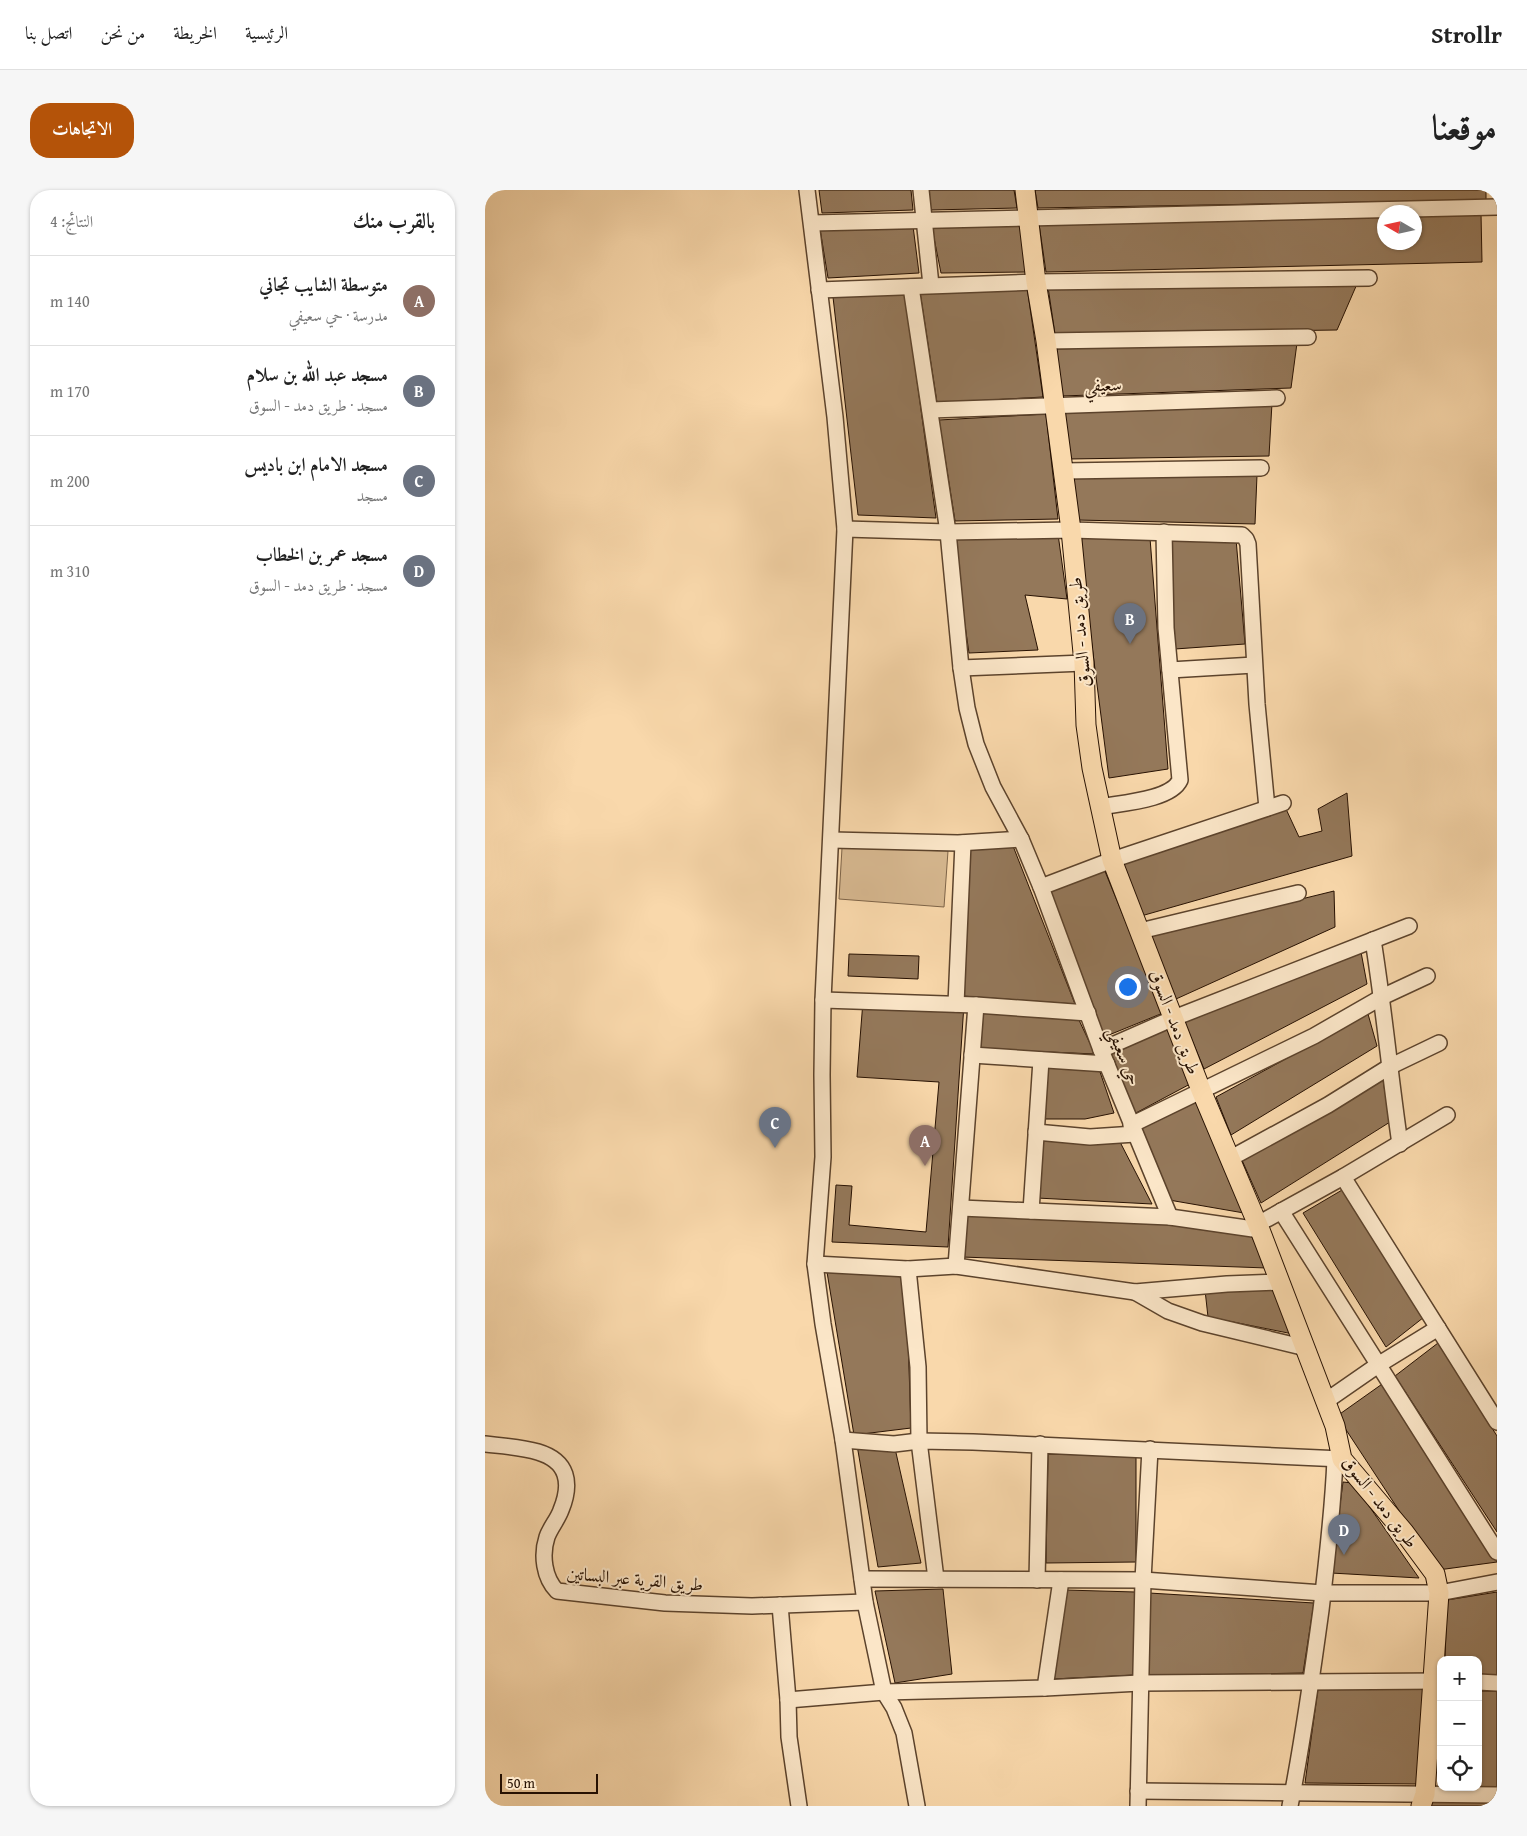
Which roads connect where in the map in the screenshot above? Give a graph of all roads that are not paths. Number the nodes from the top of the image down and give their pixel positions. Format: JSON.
{"nodes":[{"id":1,"x":807,"y":190,"type":"edge"},
{"id":2,"x":921,"y":190,"type":"edge"},
{"id":3,"x":1025,"y":190,"type":"edge"},
{"id":4,"x":1497,"y":207,"type":"edge"},
{"id":5,"x":1029,"y":219,"type":"junction"},
{"id":6,"x":923,"y":221,"type":"junction"},
{"id":7,"x":812,"y":223,"type":"junction"},
{"id":8,"x":1369,"y":278,"type":"dead end"},
{"id":9,"x":1036,"y":282,"type":"junction"},
{"id":10,"x":931,"y":285,"type":"junction"},
{"id":11,"x":911,"y":287,"type":"junction"},
{"id":12,"x":819,"y":290,"type":"junction"},
{"id":13,"x":1308,"y":337,"type":"dead end"},
{"id":14,"x":1046,"y":341,"type":"junction"},
{"id":15,"x":1277,"y":398,"type":"dead end"},
{"id":16,"x":1055,"y":406,"type":"junction"},
{"id":17,"x":930,"y":410,"type":"junction"},
{"id":18,"x":1261,"y":468,"type":"dead end"},
{"id":19,"x":1063,"y":470,"type":"junction"},
{"id":20,"x":845,"y":529,"type":"junction"},
{"id":21,"x":1071,"y":530,"type":"junction"},
{"id":22,"x":948,"y":532,"type":"junction"},
{"id":23,"x":1164,"y":532,"type":"junction"},
{"id":24,"x":1084,"y":663,"type":"junction"},
{"id":25,"x":1254,"y":665,"type":"junction"},
{"id":26,"x":961,"y":668,"type":"junction"},
{"id":27,"x":1170,"y":670,"type":"junction"},
{"id":28,"x":1283,"y":803,"type":"dead end"},
{"id":29,"x":1100,"y":808,"type":"junction"},
{"id":30,"x":1267,"y":808,"type":"junction"},
{"id":31,"x":1021,"y":839,"type":"junction"},
{"id":32,"x":832,"y":840,"type":"junction"},
{"id":33,"x":963,"y":843,"type":"junction"},
{"id":34,"x":1112,"y":860,"type":"junction"},
{"id":35,"x":1041,"y":887,"type":"junction"},
{"id":36,"x":1298,"y":893,"type":"dead end"},
{"id":37,"x":1409,"y":926,"type":"dead end"},
{"id":38,"x":1140,"y":931,"type":"junction"},
{"id":39,"x":1373,"y":940,"type":"junction"},
{"id":40,"x":1427,"y":976,"type":"dead end"},
{"id":41,"x":1382,"y":996,"type":"junction"},
{"id":42,"x":823,"y":1000,"type":"junction"},
{"id":43,"x":956,"y":1004,"type":"junction"},
{"id":44,"x":976,"y":1005,"type":"junction"},
{"id":45,"x":1088,"y":1013,"type":"junction"},
{"id":46,"x":1174,"y":1018,"type":"junction"},
{"id":47,"x":1439,"y":1042,"type":"dead end"},
{"id":48,"x":972,"y":1055,"type":"junction"},
{"id":49,"x":1104,"y":1057,"type":"junction"},
{"id":50,"x":1041,"y":1060,"type":"junction"},
{"id":51,"x":1389,"y":1067,"type":"junction"},
{"id":52,"x":1201,"y":1090,"type":"junction"},
{"id":53,"x":1447,"y":1115,"type":"dead end"},
{"id":54,"x":1133,"y":1129,"type":"junction"},
{"id":55,"x":1036,"y":1132,"type":"junction"},
{"id":56,"x":1399,"y":1144,"type":"junction"},
{"id":57,"x":1231,"y":1158,"type":"junction"},
{"id":58,"x":1343,"y":1177,"type":"junction"},
{"id":59,"x":961,"y":1208,"type":"junction"},
{"id":60,"x":1031,"y":1210,"type":"junction"},
{"id":61,"x":1281,"y":1211,"type":"junction"},
{"id":62,"x":1170,"y":1216,"type":"junction"},
{"id":63,"x":1259,"y":1227,"type":"junction"},
{"id":64,"x":815,"y":1264,"type":"junction"},
{"id":65,"x":956,"y":1266,"type":"junction"},
{"id":66,"x":908,"y":1269,"type":"junction"},
{"id":67,"x":1280,"y":1282,"type":"junction"},
{"id":68,"x":1135,"y":1292,"type":"junction"},
{"id":69,"x":1438,"y":1328,"type":"junction"},
{"id":70,"x":1305,"y":1348,"type":"junction"},
{"id":71,"x":1378,"y":1365,"type":"junction"},
{"id":72,"x":1326,"y":1401,"type":"junction"},
{"id":73,"x":1497,"y":1422,"type":"edge"},
{"id":74,"x":843,"y":1440,"type":"junction"},
{"id":75,"x":919,"y":1441,"type":"junction"},
{"id":76,"x":485,"y":1444,"type":"edge"},
{"id":77,"x":1040,"y":1444,"type":"junction"},
{"id":78,"x":1150,"y":1449,"type":"junction"},
{"id":79,"x":1339,"y":1459,"type":"junction"},
{"id":80,"x":1497,"y":1552,"type":"edge"},
{"id":81,"x":862,"y":1579,"type":"junction"},
{"id":82,"x":936,"y":1579,"type":"junction"},
{"id":83,"x":1037,"y":1580,"type":"junction"},
{"id":84,"x":1061,"y":1580,"type":"junction"},
{"id":85,"x":1143,"y":1580,"type":"junction"},
{"id":86,"x":1497,"y":1582,"type":"edge"},
{"id":87,"x":1439,"y":1592,"type":"junction"},
{"id":88,"x":1323,"y":1593,"type":"junction"},
{"id":89,"x":865,"y":1602,"type":"junction"},
{"id":90,"x":780,"y":1605,"type":"junction"},
{"id":91,"x":1438,"y":1656,"type":"edge"},
{"id":92,"x":1437,"y":1681,"type":"edge"},
{"id":93,"x":1312,"y":1682,"type":"junction"},
{"id":94,"x":1482,"y":1682,"type":"edge"},
{"id":95,"x":1497,"y":1682,"type":"edge"},
{"id":96,"x":1140,"y":1683,"type":"junction"},
{"id":97,"x":1045,"y":1688,"type":"junction"},
{"id":98,"x":885,"y":1692,"type":"junction"},
{"id":99,"x":788,"y":1700,"type":"junction"},
{"id":100,"x":1497,"y":1795,"type":"edge"},
{"id":101,"x":1138,"y":1798,"type":"edge"},
{"id":102,"x":1291,"y":1799,"type":"edge"},
{"id":103,"x":1423,"y":1800,"type":"edge"},
{"id":104,"x":799,"y":1806,"type":"edge"},
{"id":105,"x":917,"y":1806,"type":"edge"}],
"edges":[{"from":1,"to":7,"type":"street"},
{"from":2,"to":6,"type":"street"},
{"from":3,"to":5,"type":"main road","name":"طريق دمد - السوق"},
{"from":4,"to":5,"type":"street"},
{"from":5,"to":6,"type":"street"},
{"from":5,"to":9,"type":"main road","name":"طريق دمد - السوق"},
{"from":6,"to":7,"type":"street"},
{"from":6,"to":10,"type":"street"},
{"from":7,"to":12,"type":"street"},
{"from":8,"to":9,"type":"street"},
{"from":9,"to":10,"type":"street"},
{"from":9,"to":14,"type":"main road","name":"طريق دمد - السوق"},
{"from":10,"to":11,"type":"street"},
{"from":11,"to":12,"type":"street"},
{"from":11,"to":17,"type":"street"},
{"from":12,"to":20,"type":"street"},
{"from":13,"to":14,"type":"street"},
{"from":14,"to":16,"type":"main road","name":"طريق دمد - السوق"},
{"from":15,"to":16,"type":"street","name":"سعيفي"},
{"from":16,"to":17,"type":"street","name":"سعيفي"},
{"from":16,"to":19,"type":"main road","name":"طريق دمد - السوق"},
{"from":17,"to":22,"type":"street"},
{"from":18,"to":19,"type":"street"},
{"from":19,"to":21,"type":"main road","name":"طريق دمد - السوق"},
{"from":20,"to":22,"type":"street"},
{"from":20,"to":32,"type":"street"},
{"from":21,"to":22,"type":"street"},
{"from":21,"to":23,"type":"street"},
{"from":21,"to":24,"type":"main road","name":"طريق دمد - السوق"},
{"from":22,"to":26,"type":"street"},
{"from":23,"to":25,"type":"street"},
{"from":23,"to":27,"type":"street"},
{"from":24,"to":26,"type":"street"},
{"from":24,"to":29,"type":"main road","name":"طريق دمد - السوق"},
{"from":25,"to":27,"type":"street"},
{"from":25,"to":30,"type":"street"},
{"from":26,"to":31,"type":"street"},
{"from":27,"to":29,"type":"street"},
{"from":28,"to":30,"type":"street"},
{"from":29,"to":34,"type":"main road","name":"طريق دمد - السوق"},
{"from":30,"to":34,"type":"street"},
{"from":31,"to":33,"type":"street"},
{"from":31,"to":35,"type":"street"},
{"from":32,"to":33,"type":"street"},
{"from":32,"to":42,"type":"street"},
{"from":33,"to":43,"type":"street"},
{"from":34,"to":35,"type":"street"},
{"from":34,"to":38,"type":"main road","name":"طريق دمد - السوق"},
{"from":35,"to":45,"type":"street"},
{"from":36,"to":38,"type":"street"},
{"from":37,"to":39,"type":"street"},
{"from":38,"to":46,"type":"main road","name":"طريق دمد - السوق"},
{"from":39,"to":41,"type":"street"},
{"from":39,"to":46,"type":"street"},
{"from":40,"to":41,"type":"street"},
{"from":41,"to":51,"type":"street"},
{"from":41,"to":52,"type":"street"},
{"from":42,"to":43,"type":"street","name":"حي سعيفي"},
{"from":42,"to":64,"type":"street"},
{"from":43,"to":44,"type":"street","name":"حي سعيفي"},
{"from":44,"to":45,"type":"street","name":"حي سعيفي"},
{"from":44,"to":48,"type":"street"},
{"from":45,"to":49,"type":"street","name":"حي سعيفي"},
{"from":46,"to":49,"type":"street"},
{"from":46,"to":52,"type":"main road","name":"طريق دمد - السوق"},
{"from":47,"to":51,"type":"street"},
{"from":48,"to":50,"type":"street"},
{"from":48,"to":59,"type":"street"},
{"from":49,"to":50,"type":"street"},
{"from":49,"to":54,"type":"street","name":"حي سعيفي"},
{"from":50,"to":55,"type":"street"},
{"from":51,"to":56,"type":"street"},
{"from":51,"to":57,"type":"street"},
{"from":52,"to":54,"type":"street"},
{"from":52,"to":57,"type":"main road","name":"طريق دمد - السوق"},
{"from":53,"to":56,"type":"street"},
{"from":54,"to":55,"type":"street"},
{"from":54,"to":62,"type":"street","name":"حي سعيفي"},
{"from":55,"to":60,"type":"street"},
{"from":56,"to":58,"type":"street"},
{"from":57,"to":63,"type":"main road","name":"طريق دمد - السوق"},
{"from":58,"to":61,"type":"street"},
{"from":58,"to":69,"type":"street"},
{"from":59,"to":60,"type":"street"},
{"from":59,"to":65,"type":"street"},
{"from":60,"to":62,"type":"street"},
{"from":61,"to":63,"type":"street"},
{"from":61,"to":71,"type":"street"},
{"from":62,"to":63,"type":"street"},
{"from":63,"to":67,"type":"main road","name":"طريق دمد - السوق"},
{"from":64,"to":66,"type":"street"},
{"from":64,"to":74,"type":"street"},
{"from":65,"to":66,"type":"street"},
{"from":65,"to":68,"type":"street"},
{"from":66,"to":75,"type":"street"},
{"from":67,"to":68,"type":"street"},
{"from":67,"to":70,"type":"main road","name":"طريق دمد - السوق"},
{"from":68,"to":70,"type":"street"},
{"from":69,"to":71,"type":"street"},
{"from":69,"to":73,"type":"street"},
{"from":70,"to":72,"type":"main road","name":"طريق دمد - السوق"},
{"from":71,"to":72,"type":"street"},
{"from":71,"to":80,"type":"street"},
{"from":72,"to":79,"type":"main road","name":"طريق دمد - السوق"},
{"from":74,"to":75,"type":"street"},
{"from":74,"to":81,"type":"street"},
{"from":75,"to":77,"type":"street"},
{"from":75,"to":82,"type":"street"},
{"from":76,"to":90,"type":"street","name":"طريق القرية عبر البساتين"},
{"from":77,"to":78,"type":"street"},
{"from":77,"to":83,"type":"street"},
{"from":78,"to":79,"type":"street"},
{"from":78,"to":85,"type":"street"},
{"from":79,"to":87,"type":"main road","name":"طريق دمد - السوق"},
{"from":79,"to":88,"type":"street"},
{"from":81,"to":82,"type":"street"},
{"from":81,"to":89,"type":"street"},
{"from":82,"to":83,"type":"street"},
{"from":83,"to":84,"type":"street"},
{"from":84,"to":85,"type":"street"},
{"from":84,"to":97,"type":"street"},
{"from":85,"to":88,"type":"street"},
{"from":85,"to":96,"type":"street"},
{"from":86,"to":87,"type":"street"},
{"from":87,"to":88,"type":"street"},
{"from":87,"to":91,"type":"main road","name":"طريق دمد - السوق"},
{"from":88,"to":93,"type":"street"},
{"from":89,"to":90,"type":"street","name":"طريق القرية عبر البساتين"},
{"from":89,"to":98,"type":"street"},
{"from":90,"to":99,"type":"street"},
{"from":92,"to":93,"type":"street"},
{"from":92,"to":103,"type":"main road","name":"طريق دمد - السوق"},
{"from":93,"to":96,"type":"street"},
{"from":93,"to":102,"type":"street"},
{"from":94,"to":95,"type":"street"},
{"from":96,"to":97,"type":"street"},
{"from":96,"to":101,"type":"street"},
{"from":97,"to":98,"type":"street"},
{"from":98,"to":99,"type":"street"},
{"from":98,"to":105,"type":"street"},
{"from":99,"to":104,"type":"street"},
{"from":100,"to":103,"type":"street"},
{"from":101,"to":102,"type":"street"},
{"from":102,"to":103,"type":"street"}]}
